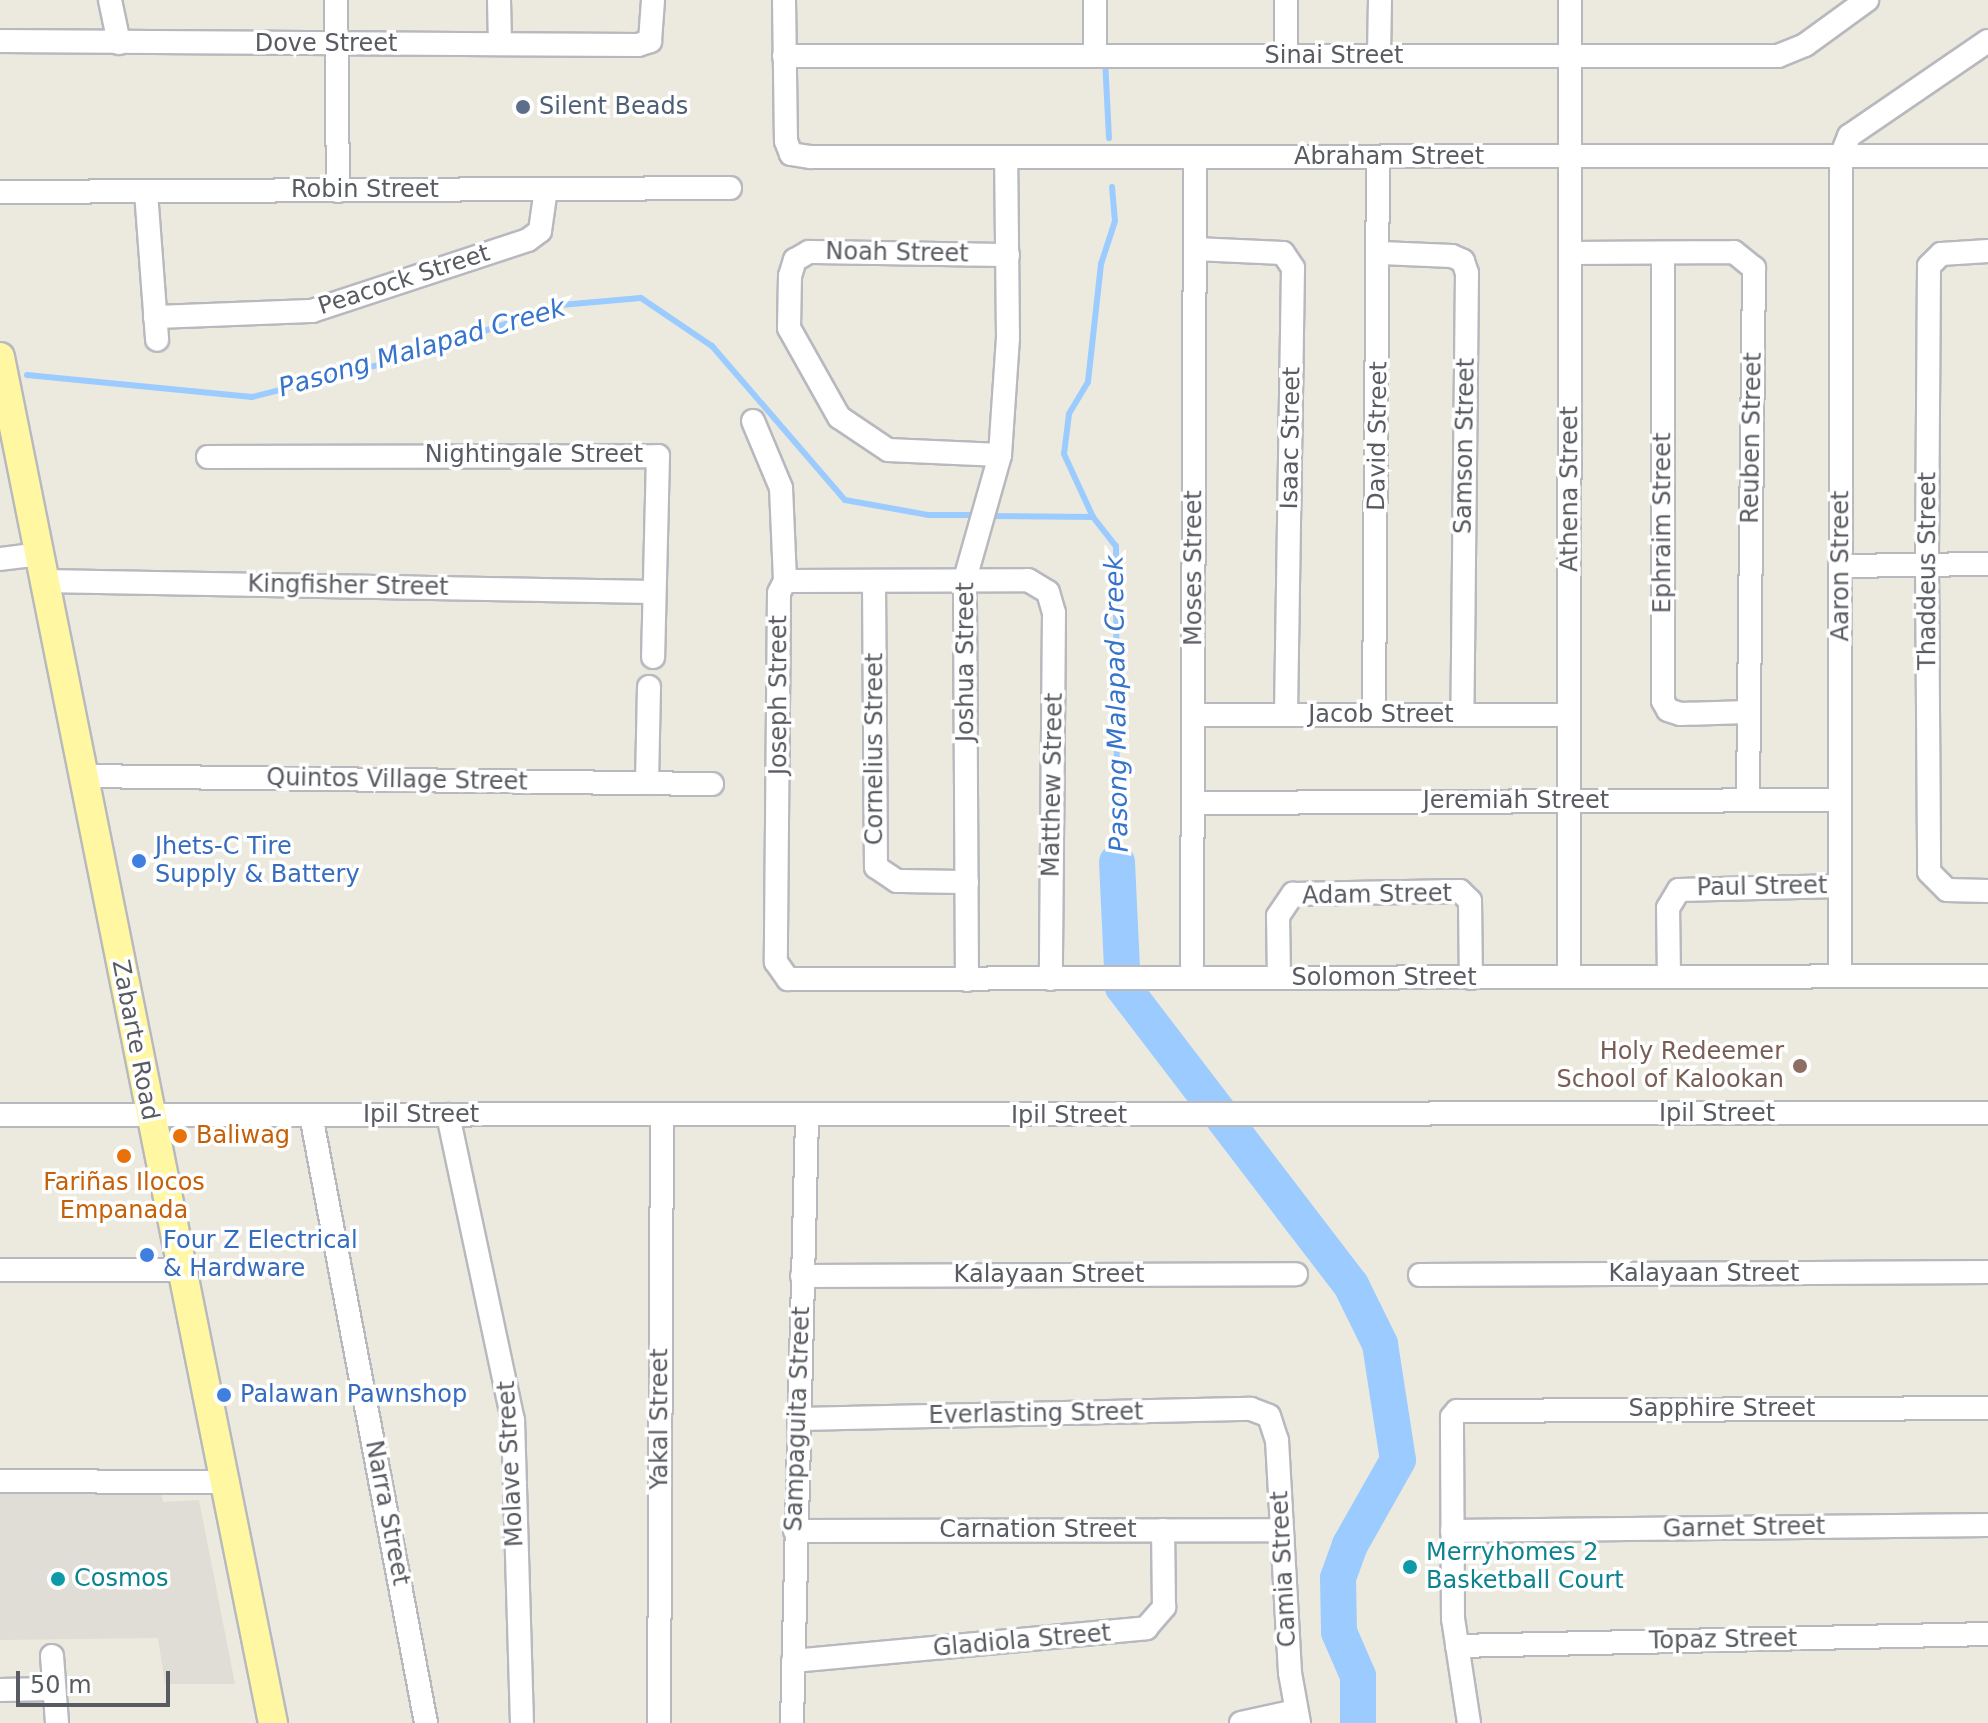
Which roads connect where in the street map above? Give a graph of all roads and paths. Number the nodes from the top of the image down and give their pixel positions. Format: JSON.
{"nodes":[{"id":1,"x":110,"y":0,"type":"edge"},
{"id":2,"x":336,"y":0,"type":"edge"},
{"id":3,"x":499,"y":0,"type":"edge"},
{"id":4,"x":653,"y":0,"type":"edge"},
{"id":5,"x":784,"y":0,"type":"edge"},
{"id":6,"x":1095,"y":0,"type":"edge"},
{"id":7,"x":1286,"y":0,"type":"edge"},
{"id":8,"x":1380,"y":0,"type":"edge"},
{"id":9,"x":1570,"y":0,"type":"edge"},
{"id":10,"x":1867,"y":0,"type":"edge"},
{"id":11,"x":0,"y":41,"type":"edge"},
{"id":12,"x":1988,"y":41,"type":"edge"},
{"id":13,"x":119,"y":43,"type":"junction"},
{"id":14,"x":500,"y":44,"type":"junction"},
{"id":15,"x":337,"y":45,"type":"junction"},
{"id":16,"x":1570,"y":55,"type":"junction"},
{"id":17,"x":784,"y":56,"type":"junction"},
{"id":18,"x":1095,"y":56,"type":"junction"},
{"id":19,"x":1286,"y":56,"type":"junction"},
{"id":20,"x":1379,"y":56,"type":"junction"},
{"id":21,"x":1571,"y":156,"type":"junction"},
{"id":22,"x":1841,"y":156,"type":"junction"},
{"id":23,"x":1988,"y":156,"type":"edge"},
{"id":24,"x":1006,"y":157,"type":"junction"},
{"id":25,"x":1195,"y":157,"type":"junction"},
{"id":26,"x":1378,"y":157,"type":"junction"},
{"id":27,"x":730,"y":188,"type":"dead end"},
{"id":28,"x":546,"y":189,"type":"junction"},
{"id":29,"x":338,"y":191,"type":"junction"},
{"id":30,"x":0,"y":192,"type":"edge"},
{"id":31,"x":146,"y":192,"type":"junction"},
{"id":32,"x":1195,"y":249,"type":"junction"},
{"id":33,"x":1988,"y":251,"type":"edge"},
{"id":34,"x":1381,"y":253,"type":"junction"},
{"id":35,"x":1570,"y":253,"type":"junction"},
{"id":36,"x":1008,"y":255,"type":"junction"},
{"id":37,"x":1663,"y":255,"type":"junction"},
{"id":38,"x":155,"y":317,"type":"junction"},
{"id":39,"x":157,"y":340,"type":"dead end"},
{"id":40,"x":0,"y":357,"type":"edge"},
{"id":41,"x":753,"y":421,"type":"dead end"},
{"id":42,"x":1000,"y":455,"type":"junction"},
{"id":43,"x":208,"y":457,"type":"dead end"},
{"id":44,"x":0,"y":559,"type":"edge"},
{"id":45,"x":1988,"y":564,"type":"edge"},
{"id":46,"x":1927,"y":565,"type":"junction"},
{"id":47,"x":1842,"y":566,"type":"junction"},
{"id":48,"x":41,"y":568,"type":"junction"},
{"id":49,"x":965,"y":579,"type":"junction"},
{"id":50,"x":785,"y":581,"type":"junction"},
{"id":51,"x":874,"y":583,"type":"junction"},
{"id":52,"x":653,"y":592,"type":"junction"},
{"id":53,"x":653,"y":657,"type":"dead end"},
{"id":54,"x":649,"y":687,"type":"dead end"},
{"id":55,"x":1748,"y":712,"type":"junction"},
{"id":56,"x":1193,"y":715,"type":"junction"},
{"id":57,"x":1286,"y":715,"type":"junction"},
{"id":58,"x":1374,"y":715,"type":"junction"},
{"id":59,"x":1462,"y":715,"type":"junction"},
{"id":60,"x":1569,"y":715,"type":"junction"},
{"id":61,"x":82,"y":776,"type":"junction"},
{"id":62,"x":647,"y":783,"type":"junction"},
{"id":63,"x":712,"y":784,"type":"dead end"},
{"id":64,"x":1748,"y":800,"type":"junction"},
{"id":65,"x":1840,"y":800,"type":"junction"},
{"id":66,"x":1569,"y":801,"type":"junction"},
{"id":67,"x":1193,"y":803,"type":"junction"},
{"id":68,"x":967,"y":882,"type":"junction"},
{"id":69,"x":1840,"y":886,"type":"junction"},
{"id":70,"x":1988,"y":891,"type":"edge"},
{"id":71,"x":782,"y":976,"type":"joint"},
{"id":72,"x":1840,"y":976,"type":"junction"},
{"id":73,"x":1988,"y":976,"type":"edge"},
{"id":74,"x":1569,"y":977,"type":"junction"},
{"id":75,"x":1669,"y":977,"type":"junction"},
{"id":76,"x":1192,"y":978,"type":"junction"},
{"id":77,"x":1279,"y":978,"type":"junction"},
{"id":78,"x":1471,"y":978,"type":"junction"},
{"id":79,"x":1051,"y":979,"type":"junction"},
{"id":80,"x":967,"y":980,"type":"junction"},
{"id":81,"x":1988,"y":1113,"type":"edge"},
{"id":82,"x":0,"y":1115,"type":"edge"},
{"id":83,"x":150,"y":1115,"type":"junction"},
{"id":84,"x":311,"y":1115,"type":"junction"},
{"id":85,"x":448,"y":1115,"type":"junction"},
{"id":86,"x":662,"y":1116,"type":"junction"},
{"id":87,"x":807,"y":1116,"type":"junction"},
{"id":88,"x":0,"y":1270,"type":"edge"},
{"id":89,"x":182,"y":1270,"type":"junction"},
{"id":90,"x":1988,"y":1272,"type":"edge"},
{"id":91,"x":1296,"y":1274,"type":"dead end"},
{"id":92,"x":1420,"y":1275,"type":"dead end"},
{"id":93,"x":802,"y":1276,"type":"junction"},
{"id":94,"x":1988,"y":1408,"type":"edge"},
{"id":95,"x":1269,"y":1416,"type":"joint"},
{"id":96,"x":800,"y":1419,"type":"junction"},
{"id":97,"x":0,"y":1481,"type":"edge"},
{"id":98,"x":224,"y":1482,"type":"junction"},
{"id":99,"x":1988,"y":1525,"type":"edge"},
{"id":100,"x":1163,"y":1530,"type":"junction"},
{"id":101,"x":1282,"y":1530,"type":"junction"},
{"id":102,"x":795,"y":1531,"type":"junction"},
{"id":103,"x":1452,"y":1531,"type":"junction"},
{"id":104,"x":1988,"y":1634,"type":"edge"},
{"id":105,"x":1457,"y":1646,"type":"junction"},
{"id":106,"x":52,"y":1656,"type":"dead end"},
{"id":107,"x":793,"y":1661,"type":"junction"},
{"id":108,"x":54,"y":1689,"type":"junction"},
{"id":109,"x":0,"y":1690,"type":"edge"},
{"id":110,"x":1298,"y":1717,"type":"edge"},
{"id":111,"x":57,"y":1723,"type":"edge"},
{"id":112,"x":273,"y":1723,"type":"edge"},
{"id":113,"x":426,"y":1723,"type":"edge"},
{"id":114,"x":522,"y":1723,"type":"edge"},
{"id":115,"x":659,"y":1723,"type":"edge"},
{"id":116,"x":792,"y":1723,"type":"edge"},
{"id":117,"x":1241,"y":1723,"type":"edge"},
{"id":118,"x":1469,"y":1723,"type":"edge"}],
"edges":[{"from":1,"to":13,"type":"street"},
{"from":2,"to":15,"type":"street"},
{"from":3,"to":14,"type":"street"},
{"from":4,"to":14,"type":"street","name":"Dove Street"},
{"from":5,"to":17,"type":"street"},
{"from":6,"to":18,"type":"street"},
{"from":7,"to":19,"type":"street"},
{"from":8,"to":20,"type":"street"},
{"from":9,"to":16,"type":"street","name":"Athena Street"},
{"from":10,"to":16,"type":"street","name":"Sinai Street"},
{"from":11,"to":13,"type":"street","name":"Dove Street"},
{"from":12,"to":22,"type":"street"},
{"from":13,"to":15,"type":"street","name":"Dove Street"},
{"from":14,"to":15,"type":"street","name":"Dove Street"},
{"from":15,"to":29,"type":"street"},
{"from":16,"to":20,"type":"street","name":"Sinai Street"},
{"from":16,"to":21,"type":"street","name":"Athena Street"},
{"from":17,"to":18,"type":"street","name":"Sinai Street"},
{"from":17,"to":24,"type":"street","name":"Abraham Street"},
{"from":18,"to":19,"type":"street","name":"Sinai Street"},
{"from":19,"to":20,"type":"street","name":"Sinai Street"},
{"from":21,"to":22,"type":"street","name":"Abraham Street"},
{"from":21,"to":26,"type":"street","name":"Abraham Street"},
{"from":21,"to":35,"type":"street","name":"Athena Street"},
{"from":22,"to":23,"type":"street","name":"Abraham Street"},
{"from":22,"to":47,"type":"street","name":"Aaron Street"},
{"from":24,"to":25,"type":"street","name":"Abraham Street"},
{"from":24,"to":36,"type":"street","name":"Joshua Street"},
{"from":25,"to":26,"type":"street","name":"Abraham Street"},
{"from":25,"to":32,"type":"street","name":"Moses Street"},
{"from":26,"to":34,"type":"street","name":"David Street"},
{"from":27,"to":28,"type":"street","name":"Robin Street"},
{"from":28,"to":29,"type":"street","name":"Robin Street"},
{"from":28,"to":38,"type":"street","name":"Peacock Street"},
{"from":29,"to":31,"type":"street","name":"Robin Street"},
{"from":30,"to":31,"type":"street","name":"Robin Street"},
{"from":31,"to":38,"type":"street"},
{"from":32,"to":56,"type":"street","name":"Moses Street"},
{"from":32,"to":57,"type":"street","name":"Isaac Street"},
{"from":33,"to":46,"type":"street","name":"Thaddeus Street"},
{"from":34,"to":58,"type":"street","name":"David Street"},
{"from":34,"to":59,"type":"street","name":"Samson Street"},
{"from":35,"to":37,"type":"street","name":"Reuben Street"},
{"from":35,"to":60,"type":"street","name":"Athena Street"},
{"from":36,"to":42,"type":"street","name":"Joshua Street"},
{"from":36,"to":42,"type":"street","name":"Noah Street"},
{"from":37,"to":55,"type":"street","name":"Ephraim Street"},
{"from":37,"to":55,"type":"street","name":"Reuben Street"},
{"from":38,"to":39,"type":"street"},
{"from":40,"to":48,"type":"main road","name":"Zabarte Road"},
{"from":41,"to":50,"type":"street","name":"Joseph Street"},
{"from":42,"to":49,"type":"street","name":"Joshua Street"},
{"from":43,"to":52,"type":"street","name":"Nightingale Street"},
{"from":44,"to":48,"type":"street","name":"Kingfisher Street"},
{"from":45,"to":46,"type":"street"},
{"from":46,"to":47,"type":"street"},
{"from":46,"to":70,"type":"street","name":"Thaddeus Street"},
{"from":47,"to":65,"type":"street","name":"Aaron Street"},
{"from":48,"to":52,"type":"street","name":"Kingfisher Street"},
{"from":48,"to":61,"type":"main road","name":"Zabarte Road"},
{"from":49,"to":51,"type":"street"},
{"from":49,"to":68,"type":"street","name":"Joshua Street"},
{"from":49,"to":79,"type":"street","name":"Matthew Street"},
{"from":50,"to":51,"type":"street"},
{"from":50,"to":71,"type":"street","name":"Joseph Street"},
{"from":51,"to":68,"type":"street","name":"Cornelius Street"},
{"from":52,"to":53,"type":"street","name":"Nightingale Street"},
{"from":54,"to":62,"type":"street"},
{"from":55,"to":64,"type":"street","name":"Reuben Street"},
{"from":56,"to":57,"type":"street","name":"Jacob Street"},
{"from":56,"to":67,"type":"street","name":"Moses Street"},
{"from":57,"to":58,"type":"street","name":"Jacob Street"},
{"from":58,"to":59,"type":"street","name":"Jacob Street"},
{"from":59,"to":60,"type":"street","name":"Jacob Street"},
{"from":60,"to":66,"type":"street","name":"Athena Street"},
{"from":61,"to":62,"type":"street","name":"Quintos Village Street"},
{"from":61,"to":83,"type":"main road","name":"Zabarte Road"},
{"from":62,"to":63,"type":"street","name":"Quintos Village Street"},
{"from":64,"to":65,"type":"street","name":"Jeremiah Street"},
{"from":64,"to":66,"type":"street","name":"Jeremiah Street"},
{"from":65,"to":69,"type":"street","name":"Aaron Street"},
{"from":66,"to":67,"type":"street","name":"Jeremiah Street"},
{"from":66,"to":74,"type":"street","name":"Athena Street"},
{"from":67,"to":76,"type":"street","name":"Moses Street"},
{"from":68,"to":80,"type":"street","name":"Joshua Street"},
{"from":69,"to":72,"type":"street","name":"Aaron Street"},
{"from":69,"to":75,"type":"street","name":"Paul Street"},
{"from":71,"to":80,"type":"street","name":"Solomon Street"},
{"from":72,"to":73,"type":"street","name":"Solomon Street"},
{"from":72,"to":75,"type":"street","name":"Solomon Street"},
{"from":74,"to":75,"type":"street","name":"Solomon Street"},
{"from":74,"to":78,"type":"street","name":"Solomon Street"},
{"from":76,"to":77,"type":"street","name":"Solomon Street"},
{"from":76,"to":79,"type":"street","name":"Solomon Street"},
{"from":77,"to":78,"type":"street","name":"Solomon Street"},
{"from":77,"to":78,"type":"street","name":"Adam Street"},
{"from":79,"to":80,"type":"street","name":"Solomon Street"},
{"from":81,"to":87,"type":"street","name":"Ipil Street"},
{"from":82,"to":83,"type":"street","name":"Ipil Street"},
{"from":83,"to":84,"type":"street","name":"Ipil Street"},
{"from":83,"to":89,"type":"main road","name":"Zabarte Road"},
{"from":84,"to":85,"type":"street","name":"Ipil Street"},
{"from":84,"to":113,"type":"street","name":"Narra Street"},
{"from":85,"to":86,"type":"street","name":"Ipil Street"},
{"from":85,"to":114,"type":"street","name":"Molave Street"},
{"from":86,"to":87,"type":"street","name":"Ipil Street"},
{"from":86,"to":115,"type":"street","name":"Yakal Street"},
{"from":87,"to":93,"type":"street","name":"Sampaguita Street"},
{"from":88,"to":89,"type":"street"},
{"from":89,"to":98,"type":"main road","name":"Zabarte Road"},
{"from":90,"to":92,"type":"street","name":"Kalayaan Street"},
{"from":91,"to":93,"type":"street","name":"Kalayaan Street"},
{"from":93,"to":96,"type":"street","name":"Sampaguita Street"},
{"from":94,"to":103,"type":"street","name":"Sapphire Street"},
{"from":95,"to":96,"type":"street","name":"Everlasting Street"},
{"from":95,"to":101,"type":"street","name":"Camia Street"},
{"from":96,"to":102,"type":"street","name":"Sampaguita Street"},
{"from":97,"to":98,"type":"street"},
{"from":98,"to":112,"type":"main road","name":"Zabarte Road"},
{"from":99,"to":103,"type":"street","name":"Garnet Street"},
{"from":100,"to":101,"type":"street","name":"Carnation Street"},
{"from":100,"to":102,"type":"street","name":"Carnation Street"},
{"from":100,"to":107,"type":"street","name":"Gladiola Street"},
{"from":101,"to":110,"type":"street","name":"Camia Street"},
{"from":102,"to":107,"type":"street","name":"Sampaguita Street"},
{"from":103,"to":105,"type":"street"},
{"from":104,"to":105,"type":"street","name":"Topaz Street"},
{"from":105,"to":118,"type":"street"},
{"from":106,"to":108,"type":"street"},
{"from":107,"to":116,"type":"street","name":"Sampaguita Street"},
{"from":108,"to":109,"type":"street"},
{"from":108,"to":111,"type":"street"},
{"from":110,"to":117,"type":"street"}]}
